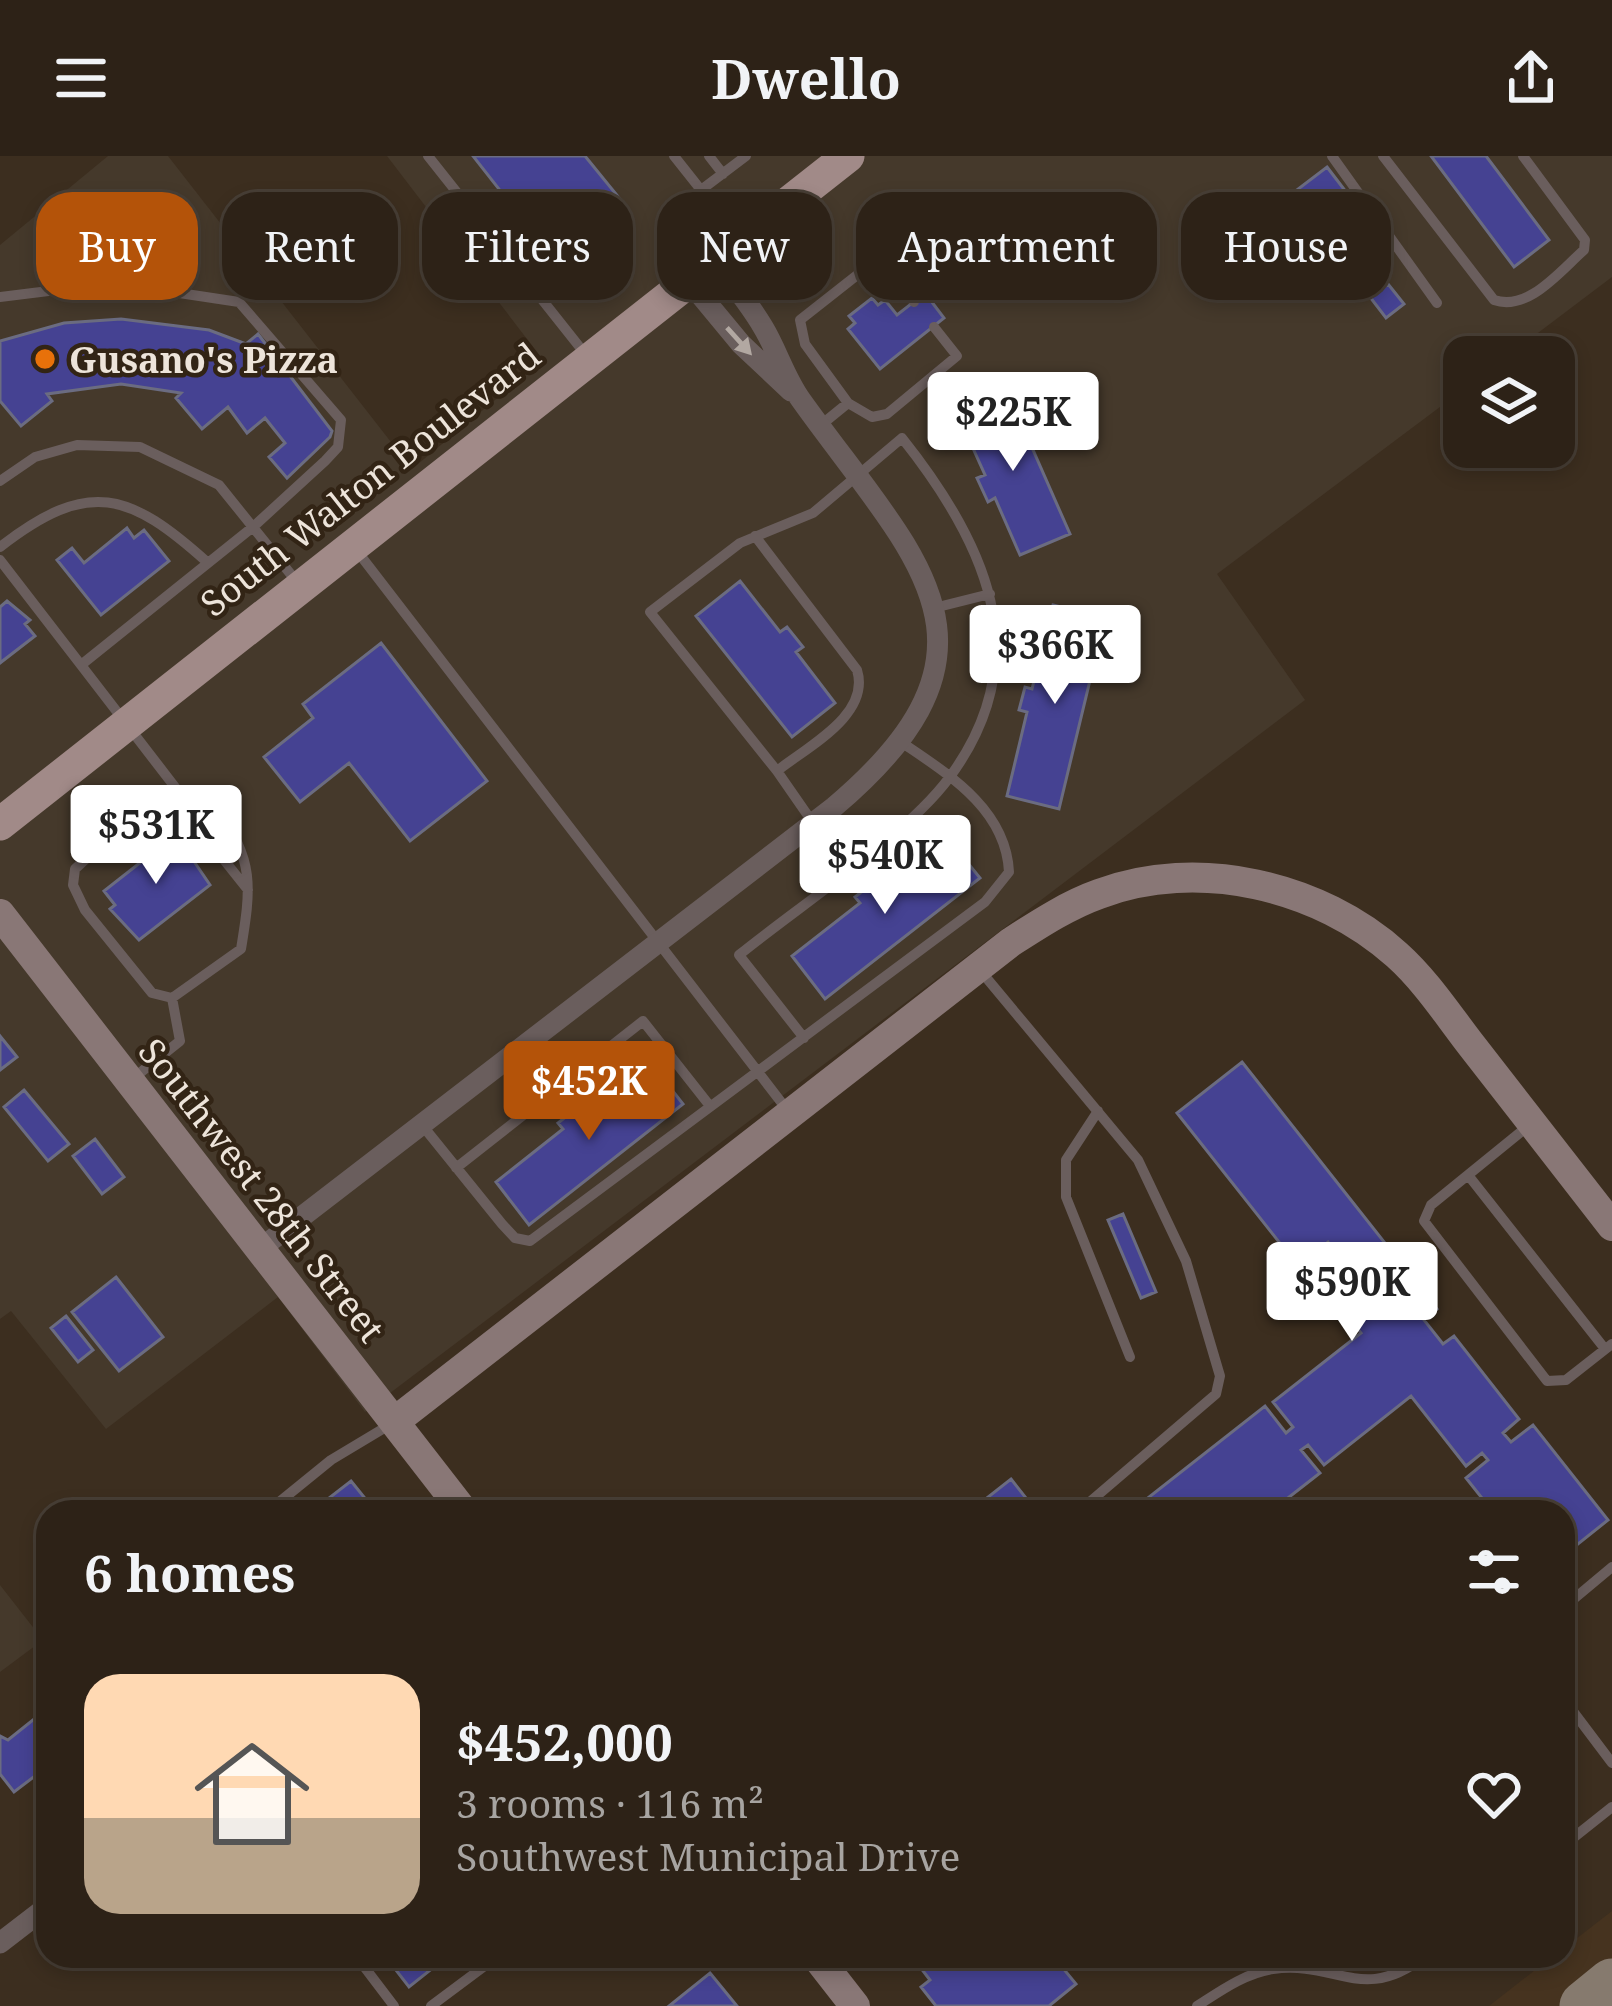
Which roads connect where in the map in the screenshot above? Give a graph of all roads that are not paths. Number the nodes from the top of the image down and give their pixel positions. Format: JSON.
{"nodes":[{"id":1,"x":428,"y":156,"type":"edge"},
{"id":2,"x":674,"y":156,"type":"edge"},
{"id":3,"x":709,"y":156,"type":"edge"},
{"id":4,"x":746,"y":156,"type":"edge"},
{"id":5,"x":1332,"y":156,"type":"edge"},
{"id":6,"x":1383,"y":156,"type":"edge"},
{"id":7,"x":1523,"y":156,"type":"edge"},
{"id":8,"x":839,"y":159,"type":"edge"},
{"id":9,"x":723,"y":174,"type":"junction"},
{"id":10,"x":798,"y":192,"type":"edge"},
{"id":11,"x":0,"y":297,"type":"edge"},
{"id":12,"x":663,"y":300,"type":"edge"},
{"id":13,"x":720,"y":300,"type":"edge"},
{"id":14,"x":734,"y":300,"type":"edge"},
{"id":15,"x":914,"y":302,"type":"dead end"},
{"id":16,"x":1437,"y":302,"type":"dead end"},
{"id":17,"x":934,"y":327,"type":"dead end"},
{"id":18,"x":588,"y":357,"type":"junction"},
{"id":19,"x":797,"y":395,"type":"junction"},
{"id":20,"x":848,"y":403,"type":"junction"},
{"id":21,"x":821,"y":425,"type":"junction"},
{"id":22,"x":859,"y":475,"type":"junction"},
{"id":23,"x":0,"y":481,"type":"edge"},
{"id":24,"x":253,"y":527,"type":"junction"},
{"id":25,"x":755,"y":536,"type":"junction"},
{"id":26,"x":351,"y":543,"type":"junction"},
{"id":27,"x":0,"y":547,"type":"edge"},
{"id":28,"x":0,"y":560,"type":"edge"},
{"id":29,"x":208,"y":563,"type":"junction"},
{"id":30,"x":299,"y":584,"type":"junction"},
{"id":31,"x":990,"y":594,"type":"junction"},
{"id":32,"x":934,"y":608,"type":"junction"},
{"id":33,"x":81,"y":664,"type":"junction"},
{"id":34,"x":125,"y":722,"type":"junction"},
{"id":35,"x":901,"y":742,"type":"junction"},
{"id":36,"x":777,"y":771,"type":"junction"},
{"id":37,"x":950,"y":776,"type":"junction"},
{"id":38,"x":181,"y":806,"type":"junction"},
{"id":39,"x":0,"y":824,"type":"edge"},
{"id":40,"x":811,"y":826,"type":"junction"},
{"id":41,"x":845,"y":869,"type":"junction"},
{"id":42,"x":250,"y":893,"type":"junction"},
{"id":43,"x":0,"y":914,"type":"edge"},
{"id":44,"x":657,"y":944,"type":"junction"},
{"id":45,"x":978,"y":968,"type":"junction"},
{"id":46,"x":172,"y":998,"type":"junction"},
{"id":47,"x":804,"y":1038,"type":"junction"},
{"id":48,"x":526,"y":1045,"type":"junction"},
{"id":49,"x":757,"y":1071,"type":"junction"},
{"id":50,"x":129,"y":1082,"type":"junction"},
{"id":51,"x":559,"y":1087,"type":"junction"},
{"id":52,"x":710,"y":1106,"type":"junction"},
{"id":53,"x":1098,"y":1111,"type":"junction"},
{"id":54,"x":792,"y":1116,"type":"junction"},
{"id":55,"x":1532,"y":1123,"type":"junction"},
{"id":56,"x":422,"y":1125,"type":"junction"},
{"id":57,"x":456,"y":1168,"type":"junction"},
{"id":58,"x":1468,"y":1175,"type":"junction"},
{"id":59,"x":1612,"y":1226,"type":"edge"},
{"id":60,"x":260,"y":1250,"type":"junction"},
{"id":61,"x":1609,"y":1347,"type":"edge"},
{"id":62,"x":1130,"y":1357,"type":"dead end"},
{"id":63,"x":394,"y":1422,"type":"junction"},
{"id":64,"x":282,"y":1500,"type":"edge"},
{"id":65,"x":455,"y":1500,"type":"edge"},
{"id":66,"x":1092,"y":1500,"type":"edge"},
{"id":67,"x":1612,"y":1567,"type":"edge"},
{"id":68,"x":1575,"y":1598,"type":"edge"},
{"id":69,"x":1575,"y":1714,"type":"edge"},
{"id":70,"x":1612,"y":1762,"type":"edge"},
{"id":71,"x":1612,"y":1807,"type":"edge"},
{"id":72,"x":1575,"y":1836,"type":"edge"},
{"id":73,"x":36,"y":1915,"type":"edge"},
{"id":74,"x":0,"y":1943,"type":"edge"},
{"id":75,"x":365,"y":1968,"type":"edge"},
{"id":76,"x":482,"y":1968,"type":"edge"},
{"id":77,"x":825,"y":1968,"type":"edge"},
{"id":78,"x":1406,"y":1968,"type":"edge"},
{"id":79,"x":394,"y":2006,"type":"edge"},
{"id":80,"x":431,"y":2006,"type":"edge"},
{"id":81,"x":855,"y":2006,"type":"edge"},
{"id":82,"x":1196,"y":2006,"type":"edge"}],
"edges":[{"from":1,"to":18,"type":"lane"},
{"from":2,"to":9,"type":"lane"},
{"from":3,"to":9,"type":"lane"},
{"from":4,"to":9,"type":"lane"},
{"from":5,"to":16,"type":"lane"},
{"from":6,"to":7,"type":"lane"},
{"from":8,"to":10,"type":"main road","name":"South Walton Boulevard"},
{"from":11,"to":24,"type":"lane"},
{"from":12,"to":18,"type":"main road","name":"South Walton Boulevard"},
{"from":13,"to":19,"type":"street","one_way":true},
{"from":14,"to":19,"type":"street"},
{"from":15,"to":20,"type":"lane"},
{"from":17,"to":20,"type":"lane"},
{"from":18,"to":26,"type":"main road","name":"South Walton Boulevard"},
{"from":19,"to":21,"type":"street"},
{"from":20,"to":21,"type":"lane"},
{"from":21,"to":22,"type":"street"},
{"from":22,"to":25,"type":"lane"},
{"from":22,"to":31,"type":"lane"},
{"from":22,"to":32,"type":"street"},
{"from":23,"to":24,"type":"lane"},
{"from":24,"to":29,"type":"lane"},
{"from":24,"to":30,"type":"lane"},
{"from":25,"to":36,"type":"lane"},
{"from":25,"to":36,"type":"lane"},
{"from":26,"to":30,"type":"main road","name":"South Walton Boulevard"},
{"from":26,"to":44,"type":"lane"},
{"from":27,"to":29,"type":"lane"},
{"from":28,"to":33,"type":"lane"},
{"from":29,"to":33,"type":"lane"},
{"from":30,"to":34,"type":"main road","name":"South Walton Boulevard"},
{"from":31,"to":32,"type":"lane"},
{"from":31,"to":37,"type":"lane"},
{"from":32,"to":35,"type":"street"},
{"from":33,"to":34,"type":"lane"},
{"from":34,"to":38,"type":"lane"},
{"from":34,"to":39,"type":"main road","name":"South Walton Boulevard"},
{"from":35,"to":37,"type":"lane"},
{"from":35,"to":40,"type":"street"},
{"from":36,"to":40,"type":"lane"},
{"from":37,"to":41,"type":"lane"},
{"from":37,"to":47,"type":"lane"},
{"from":38,"to":42,"type":"lane"},
{"from":38,"to":42,"type":"lane"},
{"from":38,"to":46,"type":"lane"},
{"from":40,"to":41,"type":"lane"},
{"from":40,"to":44,"type":"street"},
{"from":41,"to":47,"type":"lane"},
{"from":42,"to":46,"type":"lane"},
{"from":43,"to":50,"type":"street","name":"Southwest 28th Street"},
{"from":44,"to":48,"type":"street"},
{"from":44,"to":49,"type":"lane"},
{"from":45,"to":53,"type":"lane"},
{"from":45,"to":54,"type":"street"},
{"from":45,"to":55,"type":"street"},
{"from":46,"to":50,"type":"lane"},
{"from":47,"to":49,"type":"lane"},
{"from":48,"to":51,"type":"lane"},
{"from":48,"to":56,"type":"street"},
{"from":49,"to":52,"type":"lane"},
{"from":49,"to":54,"type":"lane"},
{"from":50,"to":60,"type":"street","name":"Southwest 28th Street"},
{"from":51,"to":52,"type":"lane"},
{"from":51,"to":57,"type":"lane"},
{"from":52,"to":57,"type":"lane"},
{"from":53,"to":62,"type":"lane"},
{"from":53,"to":66,"type":"lane"},
{"from":54,"to":63,"type":"street"},
{"from":55,"to":58,"type":"lane"},
{"from":55,"to":59,"type":"street"},
{"from":56,"to":57,"type":"lane"},
{"from":56,"to":60,"type":"street"},
{"from":58,"to":61,"type":"lane"},
{"from":58,"to":61,"type":"lane"},
{"from":60,"to":63,"type":"street","name":"Southwest 28th Street"},
{"from":63,"to":64,"type":"lane"},
{"from":63,"to":65,"type":"street","name":"Southwest 28th Street"},
{"from":67,"to":68,"type":"lane"},
{"from":69,"to":70,"type":"lane"},
{"from":71,"to":72,"type":"lane"},
{"from":73,"to":74,"type":"street"},
{"from":75,"to":79,"type":"lane"},
{"from":76,"to":80,"type":"lane"},
{"from":77,"to":81,"type":"street"},
{"from":78,"to":82,"type":"lane"}]}
